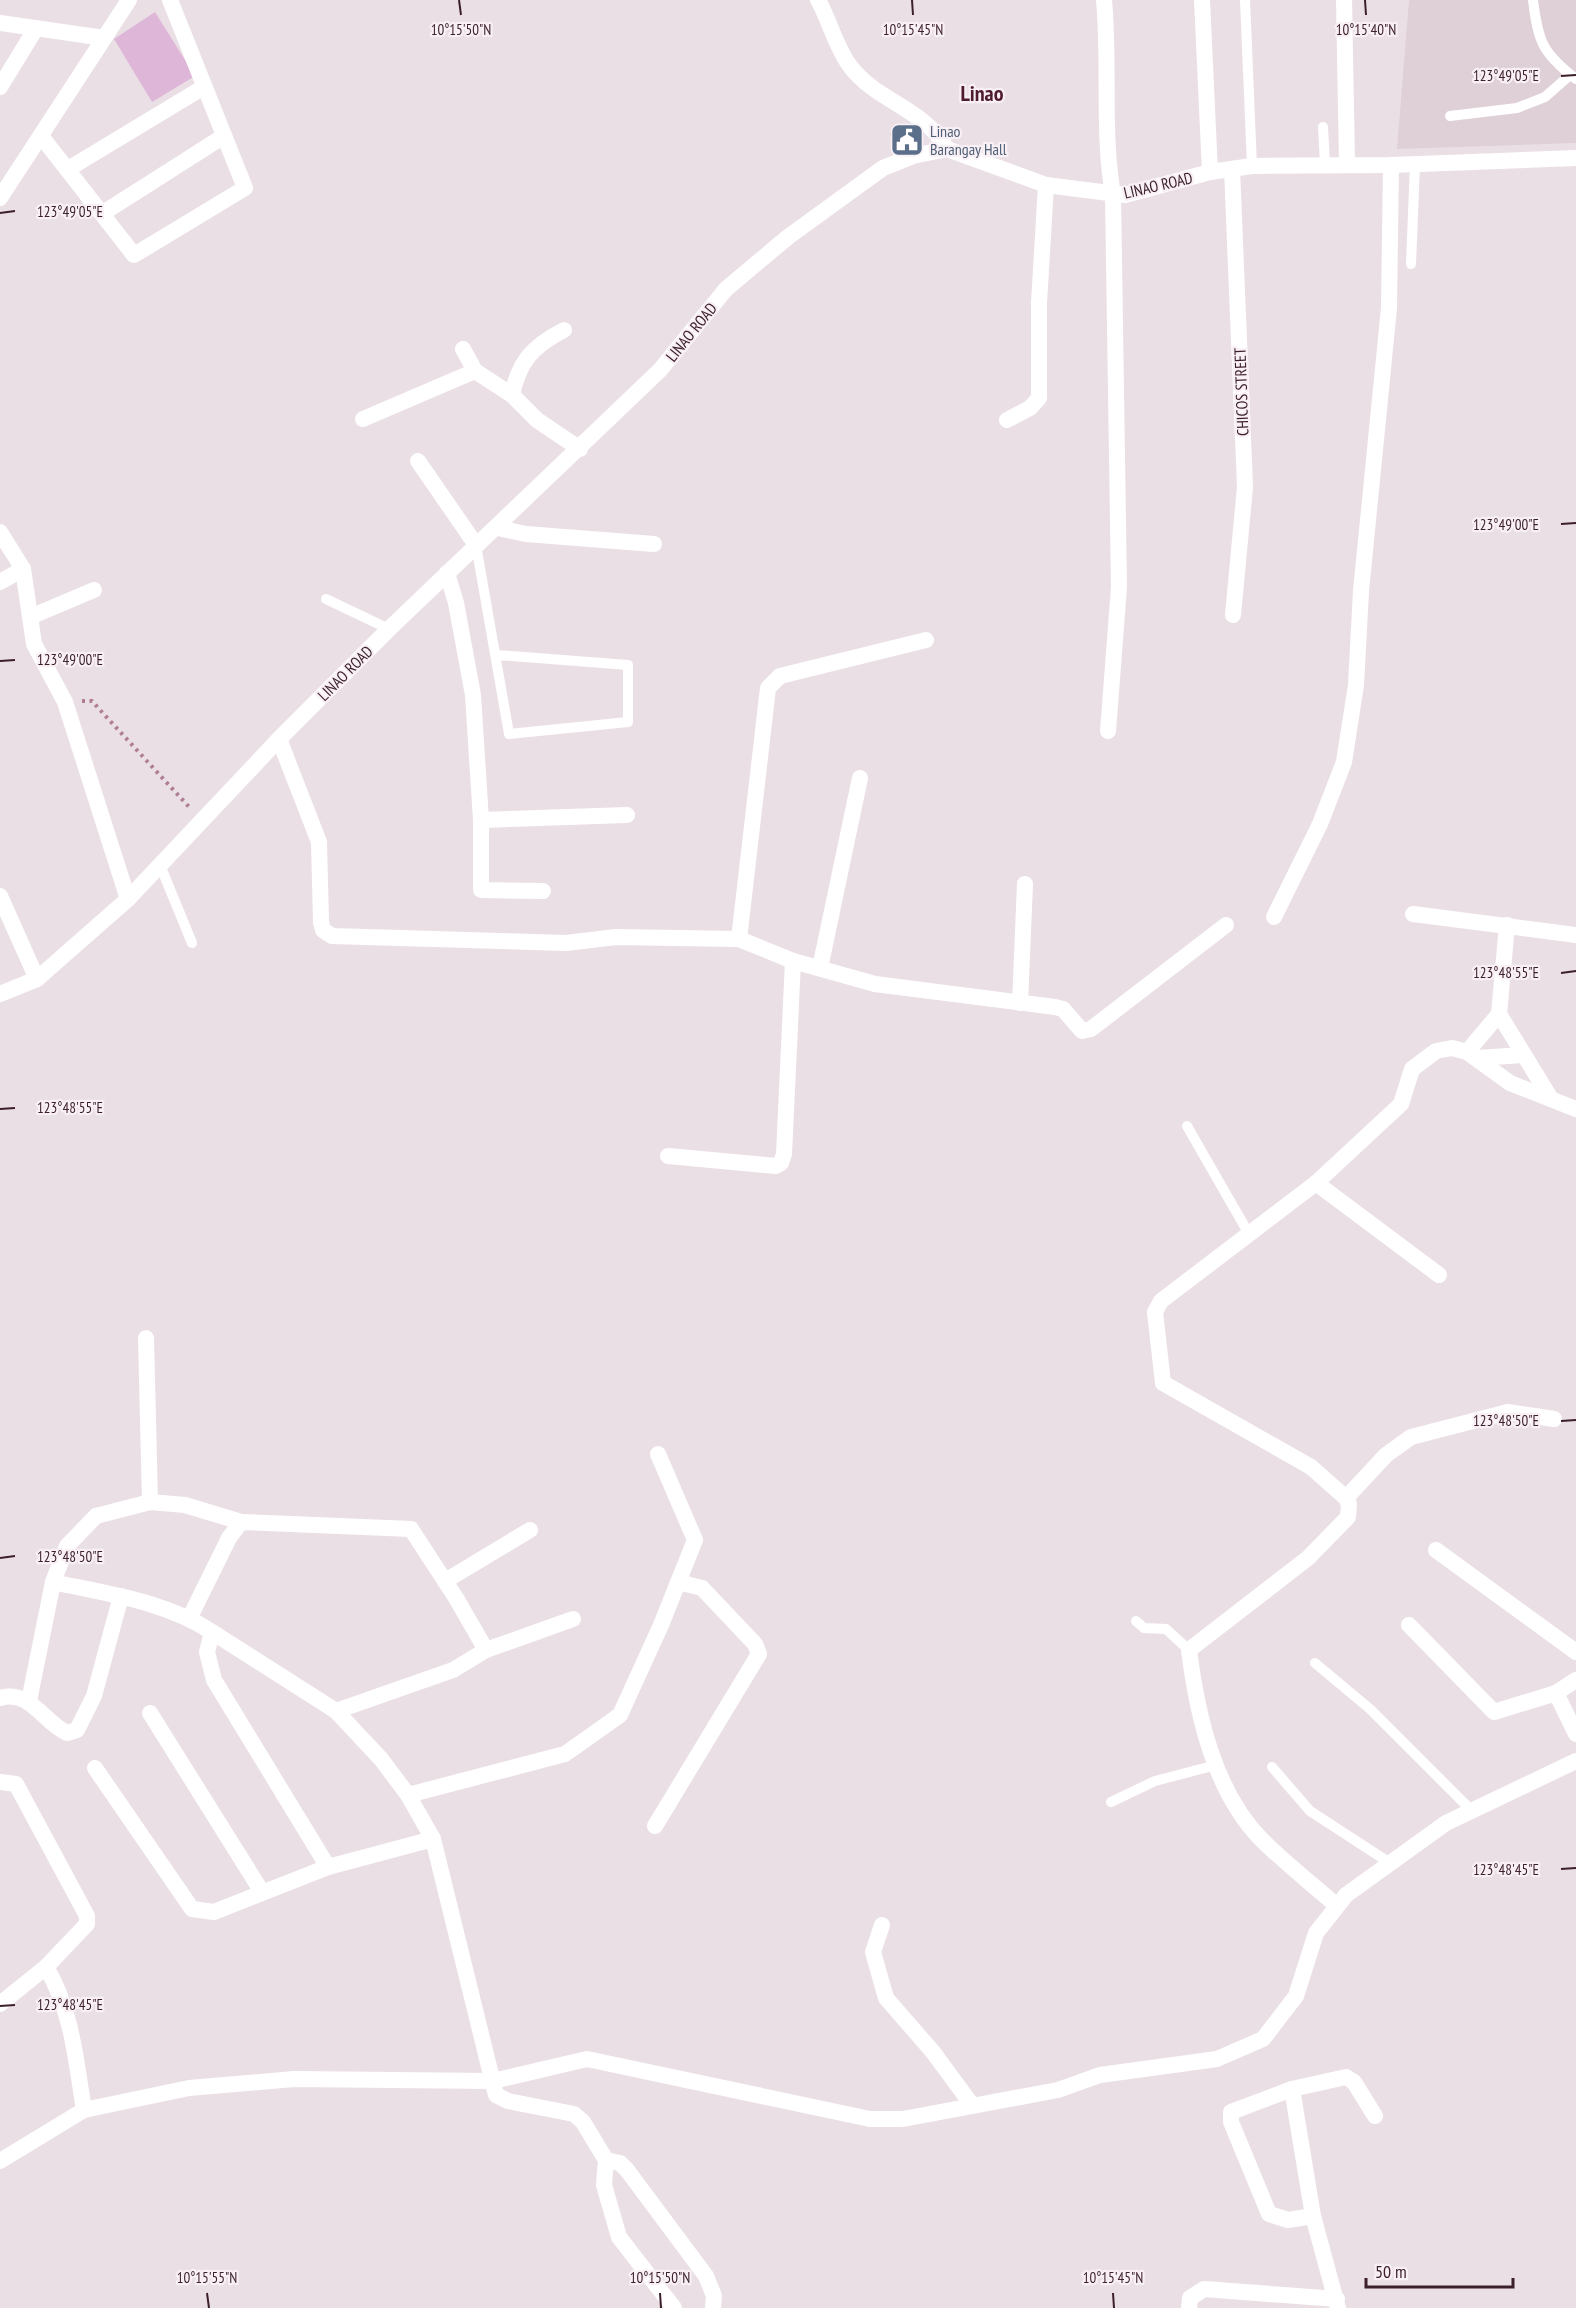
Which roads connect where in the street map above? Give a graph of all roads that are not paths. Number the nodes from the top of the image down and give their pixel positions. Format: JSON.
{"nodes":[{"id":1,"x":129,"y":0,"type":"edge"},
{"id":2,"x":170,"y":0,"type":"edge"},
{"id":3,"x":818,"y":0,"type":"edge"},
{"id":4,"x":1104,"y":0,"type":"edge"},
{"id":5,"x":1202,"y":0,"type":"edge"},
{"id":6,"x":1245,"y":0,"type":"edge"},
{"id":7,"x":1344,"y":0,"type":"edge"},
{"id":8,"x":1533,"y":0,"type":"edge"},
{"id":9,"x":0,"y":23,"type":"edge"},
{"id":10,"x":36,"y":28,"type":"junction"},
{"id":11,"x":104,"y":38,"type":"junction"},
{"id":12,"x":1573,"y":77,"type":"edge"},
{"id":13,"x":0,"y":87,"type":"edge"},
{"id":14,"x":204,"y":87,"type":"junction"},
{"id":15,"x":1450,"y":116,"type":"dead end"},
{"id":16,"x":1323,"y":127,"type":"dead end"},
{"id":17,"x":224,"y":135,"type":"junction"},
{"id":18,"x":41,"y":136,"type":"junction"},
{"id":19,"x":947,"y":149,"type":"junction"},
{"id":20,"x":1576,"y":158,"type":"edge"},
{"id":21,"x":1347,"y":163,"type":"junction"},
{"id":22,"x":1325,"y":164,"type":"junction"},
{"id":23,"x":1415,"y":164,"type":"junction"},
{"id":24,"x":1391,"y":165,"type":"junction"},
{"id":25,"x":1251,"y":166,"type":"junction"},
{"id":26,"x":68,"y":169,"type":"junction"},
{"id":27,"x":1232,"y":169,"type":"junction"},
{"id":28,"x":1210,"y":172,"type":"junction"},
{"id":29,"x":1046,"y":185,"type":"junction"},
{"id":30,"x":1113,"y":195,"type":"junction"},
{"id":31,"x":0,"y":198,"type":"edge"},
{"id":32,"x":103,"y":213,"type":"junction"},
{"id":33,"x":1411,"y":264,"type":"dead end"},
{"id":34,"x":564,"y":330,"type":"dead end"},
{"id":35,"x":463,"y":349,"type":"dead end"},
{"id":36,"x":475,"y":370,"type":"junction"},
{"id":37,"x":512,"y":395,"type":"junction"},
{"id":38,"x":363,"y":419,"type":"dead end"},
{"id":39,"x":1007,"y":420,"type":"dead end"},
{"id":40,"x":579,"y":449,"type":"junction"},
{"id":41,"x":418,"y":461,"type":"dead end"},
{"id":42,"x":498,"y":528,"type":"junction"},
{"id":43,"x":0,"y":532,"type":"edge"},
{"id":44,"x":654,"y":544,"type":"dead end"},
{"id":45,"x":476,"y":545,"type":"junction"},
{"id":46,"x":23,"y":569,"type":"junction"},
{"id":47,"x":447,"y":573,"type":"junction"},
{"id":48,"x":0,"y":582,"type":"edge"},
{"id":49,"x":94,"y":590,"type":"dead end"},
{"id":50,"x":326,"y":599,"type":"dead end"},
{"id":51,"x":1233,"y":615,"type":"dead end"},
{"id":52,"x":30,"y":617,"type":"junction"},
{"id":53,"x":389,"y":629,"type":"junction"},
{"id":54,"x":926,"y":640,"type":"dead end"},
{"id":55,"x":496,"y":655,"type":"junction"},
{"id":56,"x":1108,"y":730,"type":"dead end"},
{"id":57,"x":279,"y":740,"type":"junction"},
{"id":58,"x":860,"y":778,"type":"dead end"},
{"id":59,"x":627,"y":815,"type":"dead end"},
{"id":60,"x":481,"y":820,"type":"junction"},
{"id":61,"x":160,"y":865,"type":"junction"},
{"id":62,"x":1025,"y":884,"type":"dead end"},
{"id":63,"x":543,"y":891,"type":"dead end"},
{"id":64,"x":0,"y":896,"type":"edge"},
{"id":65,"x":128,"y":899,"type":"junction"},
{"id":66,"x":1413,"y":914,"type":"dead end"},
{"id":67,"x":1274,"y":917,"type":"dead end"},
{"id":68,"x":1226,"y":925,"type":"dead end"},
{"id":69,"x":1507,"y":925,"type":"junction"},
{"id":70,"x":1576,"y":935,"type":"edge"},
{"id":71,"x":739,"y":939,"type":"junction"},
{"id":72,"x":192,"y":943,"type":"dead end"},
{"id":73,"x":793,"y":961,"type":"junction"},
{"id":74,"x":820,"y":968,"type":"junction"},
{"id":75,"x":37,"y":979,"type":"junction"},
{"id":76,"x":0,"y":994,"type":"edge"},
{"id":77,"x":1020,"y":1003,"type":"junction"},
{"id":78,"x":1499,"y":1014,"type":"junction"},
{"id":79,"x":1472,"y":1055,"type":"junction"},
{"id":80,"x":1523,"y":1055,"type":"junction"},
{"id":81,"x":1551,"y":1098,"type":"junction"},
{"id":82,"x":1576,"y":1109,"type":"edge"},
{"id":83,"x":1187,"y":1126,"type":"dead end"},
{"id":84,"x":668,"y":1156,"type":"dead end"},
{"id":85,"x":1316,"y":1183,"type":"junction"},
{"id":86,"x":1249,"y":1234,"type":"junction"},
{"id":87,"x":1440,"y":1275,"type":"dead end"},
{"id":88,"x":146,"y":1338,"type":"dead end"},
{"id":89,"x":1554,"y":1419,"type":"dead end"},
{"id":90,"x":658,"y":1454,"type":"dead end"},
{"id":91,"x":1346,"y":1498,"type":"junction"},
{"id":92,"x":150,"y":1502,"type":"junction"},
{"id":93,"x":241,"y":1522,"type":"junction"},
{"id":94,"x":530,"y":1530,"type":"dead end"},
{"id":95,"x":1436,"y":1550,"type":"dead end"},
{"id":96,"x":445,"y":1581,"type":"junction"},
{"id":97,"x":53,"y":1582,"type":"junction"},
{"id":98,"x":678,"y":1582,"type":"junction"},
{"id":99,"x":121,"y":1596,"type":"junction"},
{"id":100,"x":190,"y":1617,"type":"junction"},
{"id":101,"x":573,"y":1619,"type":"dead end"},
{"id":102,"x":1136,"y":1621,"type":"dead end"},
{"id":103,"x":1409,"y":1625,"type":"dead end"},
{"id":104,"x":212,"y":1632,"type":"junction"},
{"id":105,"x":486,"y":1650,"type":"junction"},
{"id":106,"x":1189,"y":1650,"type":"junction"},
{"id":107,"x":1576,"y":1652,"type":"edge"},
{"id":108,"x":1315,"y":1663,"type":"dead end"},
{"id":109,"x":1576,"y":1680,"type":"edge"},
{"id":110,"x":1556,"y":1693,"type":"junction"},
{"id":111,"x":0,"y":1698,"type":"edge"},
{"id":112,"x":29,"y":1701,"type":"junction"},
{"id":113,"x":336,"y":1711,"type":"junction"},
{"id":114,"x":150,"y":1713,"type":"dead end"},
{"id":115,"x":1576,"y":1734,"type":"edge"},
{"id":116,"x":1576,"y":1761,"type":"edge"},
{"id":117,"x":1216,"y":1765,"type":"junction"},
{"id":118,"x":1272,"y":1767,"type":"dead end"},
{"id":119,"x":95,"y":1768,"type":"dead end"},
{"id":120,"x":0,"y":1782,"type":"edge"},
{"id":121,"x":408,"y":1795,"type":"junction"},
{"id":122,"x":1111,"y":1802,"type":"dead end"},
{"id":123,"x":1472,"y":1811,"type":"junction"},
{"id":124,"x":655,"y":1826,"type":"dead end"},
{"id":125,"x":433,"y":1839,"type":"junction"},
{"id":126,"x":1390,"y":1863,"type":"junction"},
{"id":127,"x":328,"y":1866,"type":"junction"},
{"id":128,"x":262,"y":1892,"type":"junction"},
{"id":129,"x":1337,"y":1906,"type":"junction"},
{"id":130,"x":882,"y":1925,"type":"dead end"},
{"id":131,"x":46,"y":1967,"type":"junction"},
{"id":132,"x":0,"y":2004,"type":"edge"},
{"id":133,"x":493,"y":2081,"type":"junction"},
{"id":134,"x":1292,"y":2089,"type":"junction"},
{"id":135,"x":972,"y":2105,"type":"junction"},
{"id":136,"x":84,"y":2110,"type":"junction"},
{"id":137,"x":1375,"y":2116,"type":"dead end"},
{"id":138,"x":606,"y":2160,"type":"junction"},
{"id":139,"x":0,"y":2161,"type":"edge"},
{"id":140,"x":1313,"y":2216,"type":"junction"},
{"id":141,"x":1337,"y":2304,"type":"edge"},
{"id":142,"x":674,"y":2308,"type":"edge"},
{"id":143,"x":713,"y":2308,"type":"edge"},
{"id":144,"x":1189,"y":2308,"type":"edge"}],
"edges":[{"from":1,"to":11,"type":"street"},
{"from":2,"to":14,"type":"street"},
{"from":3,"to":19,"type":"street"},
{"from":4,"to":30,"type":"street"},
{"from":5,"to":28,"type":"street"},
{"from":6,"to":25,"type":"lane"},
{"from":7,"to":21,"type":"street"},
{"from":8,"to":12,"type":"lane"},
{"from":9,"to":10,"type":"street"},
{"from":10,"to":11,"type":"street"},
{"from":10,"to":13,"type":"street"},
{"from":11,"to":18,"type":"street"},
{"from":12,"to":15,"type":"lane"},
{"from":14,"to":17,"type":"street"},
{"from":14,"to":26,"type":"street"},
{"from":16,"to":22,"type":"lane"},
{"from":17,"to":32,"type":"street"},
{"from":17,"to":32,"type":"street"},
{"from":18,"to":26,"type":"street"},
{"from":18,"to":31,"type":"street"},
{"from":19,"to":29,"type":"street","name":"LINAO ROAD"},
{"from":19,"to":40,"type":"street","name":"LINAO ROAD"},
{"from":20,"to":23,"type":"street","name":"LINAO ROAD"},
{"from":21,"to":22,"type":"street","name":"LINAO ROAD"},
{"from":21,"to":24,"type":"street","name":"LINAO ROAD"},
{"from":22,"to":25,"type":"street","name":"LINAO ROAD"},
{"from":23,"to":24,"type":"street","name":"LINAO ROAD"},
{"from":23,"to":33,"type":"lane"},
{"from":24,"to":67,"type":"street"},
{"from":25,"to":27,"type":"street","name":"LINAO ROAD"},
{"from":26,"to":32,"type":"street"},
{"from":27,"to":28,"type":"street","name":"LINAO ROAD"},
{"from":27,"to":51,"type":"street","name":"CHICOS STREET"},
{"from":28,"to":30,"type":"street","name":"LINAO ROAD"},
{"from":29,"to":30,"type":"street","name":"LINAO ROAD"},
{"from":29,"to":39,"type":"street"},
{"from":30,"to":56,"type":"street"},
{"from":34,"to":37,"type":"street"},
{"from":35,"to":36,"type":"street"},
{"from":36,"to":37,"type":"street"},
{"from":36,"to":38,"type":"street"},
{"from":37,"to":40,"type":"street"},
{"from":40,"to":42,"type":"street","name":"LINAO ROAD"},
{"from":41,"to":45,"type":"street"},
{"from":42,"to":44,"type":"street"},
{"from":42,"to":45,"type":"street","name":"LINAO ROAD"},
{"from":43,"to":46,"type":"street"},
{"from":45,"to":47,"type":"street","name":"LINAO ROAD"},
{"from":45,"to":55,"type":"lane"},
{"from":46,"to":48,"type":"street"},
{"from":46,"to":52,"type":"street"},
{"from":47,"to":53,"type":"street","name":"LINAO ROAD"},
{"from":47,"to":60,"type":"street"},
{"from":49,"to":52,"type":"street"},
{"from":50,"to":53,"type":"lane"},
{"from":52,"to":65,"type":"street"},
{"from":53,"to":57,"type":"street","name":"LINAO ROAD"},
{"from":54,"to":71,"type":"street"},
{"from":55,"to":55,"type":"lane"},
{"from":57,"to":61,"type":"street","name":"LINAO ROAD"},
{"from":57,"to":71,"type":"street"},
{"from":58,"to":74,"type":"street"},
{"from":59,"to":60,"type":"street"},
{"from":60,"to":63,"type":"street"},
{"from":61,"to":65,"type":"street","name":"LINAO ROAD"},
{"from":61,"to":72,"type":"lane"},
{"from":62,"to":77,"type":"street"},
{"from":64,"to":75,"type":"street"},
{"from":65,"to":75,"type":"street","name":"LINAO ROAD"},
{"from":66,"to":69,"type":"street"},
{"from":68,"to":77,"type":"street"},
{"from":69,"to":70,"type":"street"},
{"from":69,"to":78,"type":"street"},
{"from":71,"to":73,"type":"street"},
{"from":73,"to":74,"type":"street"},
{"from":73,"to":84,"type":"street"},
{"from":74,"to":77,"type":"street"},
{"from":75,"to":76,"type":"street","name":"LINAO ROAD"},
{"from":78,"to":79,"type":"street"},
{"from":78,"to":80,"type":"street"},
{"from":79,"to":80,"type":"street"},
{"from":79,"to":81,"type":"street"},
{"from":79,"to":85,"type":"street"},
{"from":80,"to":81,"type":"street"},
{"from":81,"to":82,"type":"street"},
{"from":83,"to":86,"type":"lane"},
{"from":85,"to":86,"type":"street"},
{"from":85,"to":87,"type":"street"},
{"from":86,"to":91,"type":"street"},
{"from":88,"to":92,"type":"street"},
{"from":89,"to":91,"type":"street"},
{"from":90,"to":98,"type":"street"},
{"from":91,"to":106,"type":"street"},
{"from":92,"to":93,"type":"street"},
{"from":92,"to":97,"type":"street"},
{"from":93,"to":96,"type":"street"},
{"from":93,"to":100,"type":"street"},
{"from":94,"to":96,"type":"street"},
{"from":95,"to":107,"type":"street"},
{"from":96,"to":105,"type":"street"},
{"from":97,"to":99,"type":"street"},
{"from":97,"to":112,"type":"street"},
{"from":98,"to":121,"type":"street"},
{"from":98,"to":124,"type":"street"},
{"from":99,"to":100,"type":"street"},
{"from":99,"to":112,"type":"street"},
{"from":100,"to":104,"type":"street"},
{"from":101,"to":105,"type":"street"},
{"from":102,"to":106,"type":"lane"},
{"from":103,"to":110,"type":"street"},
{"from":104,"to":113,"type":"street"},
{"from":104,"to":127,"type":"street"},
{"from":105,"to":113,"type":"street"},
{"from":106,"to":117,"type":"street"},
{"from":108,"to":123,"type":"lane"},
{"from":109,"to":110,"type":"street"},
{"from":110,"to":115,"type":"street"},
{"from":111,"to":112,"type":"street"},
{"from":113,"to":121,"type":"street"},
{"from":114,"to":128,"type":"street"},
{"from":116,"to":123,"type":"street"},
{"from":117,"to":122,"type":"lane"},
{"from":117,"to":129,"type":"street"},
{"from":118,"to":126,"type":"lane"},
{"from":119,"to":128,"type":"street"},
{"from":120,"to":131,"type":"street"},
{"from":121,"to":125,"type":"street"},
{"from":123,"to":126,"type":"street"},
{"from":125,"to":127,"type":"street"},
{"from":125,"to":133,"type":"street"},
{"from":126,"to":129,"type":"street"},
{"from":127,"to":128,"type":"street"},
{"from":129,"to":135,"type":"street"},
{"from":130,"to":135,"type":"street"},
{"from":131,"to":132,"type":"street"},
{"from":131,"to":136,"type":"street"},
{"from":133,"to":135,"type":"street"},
{"from":133,"to":136,"type":"street"},
{"from":133,"to":138,"type":"street"},
{"from":134,"to":137,"type":"street"},
{"from":134,"to":140,"type":"street"},
{"from":134,"to":140,"type":"street"},
{"from":136,"to":139,"type":"street"},
{"from":138,"to":142,"type":"street"},
{"from":138,"to":143,"type":"street"},
{"from":140,"to":141,"type":"street"},
{"from":141,"to":144,"type":"street"}]}
